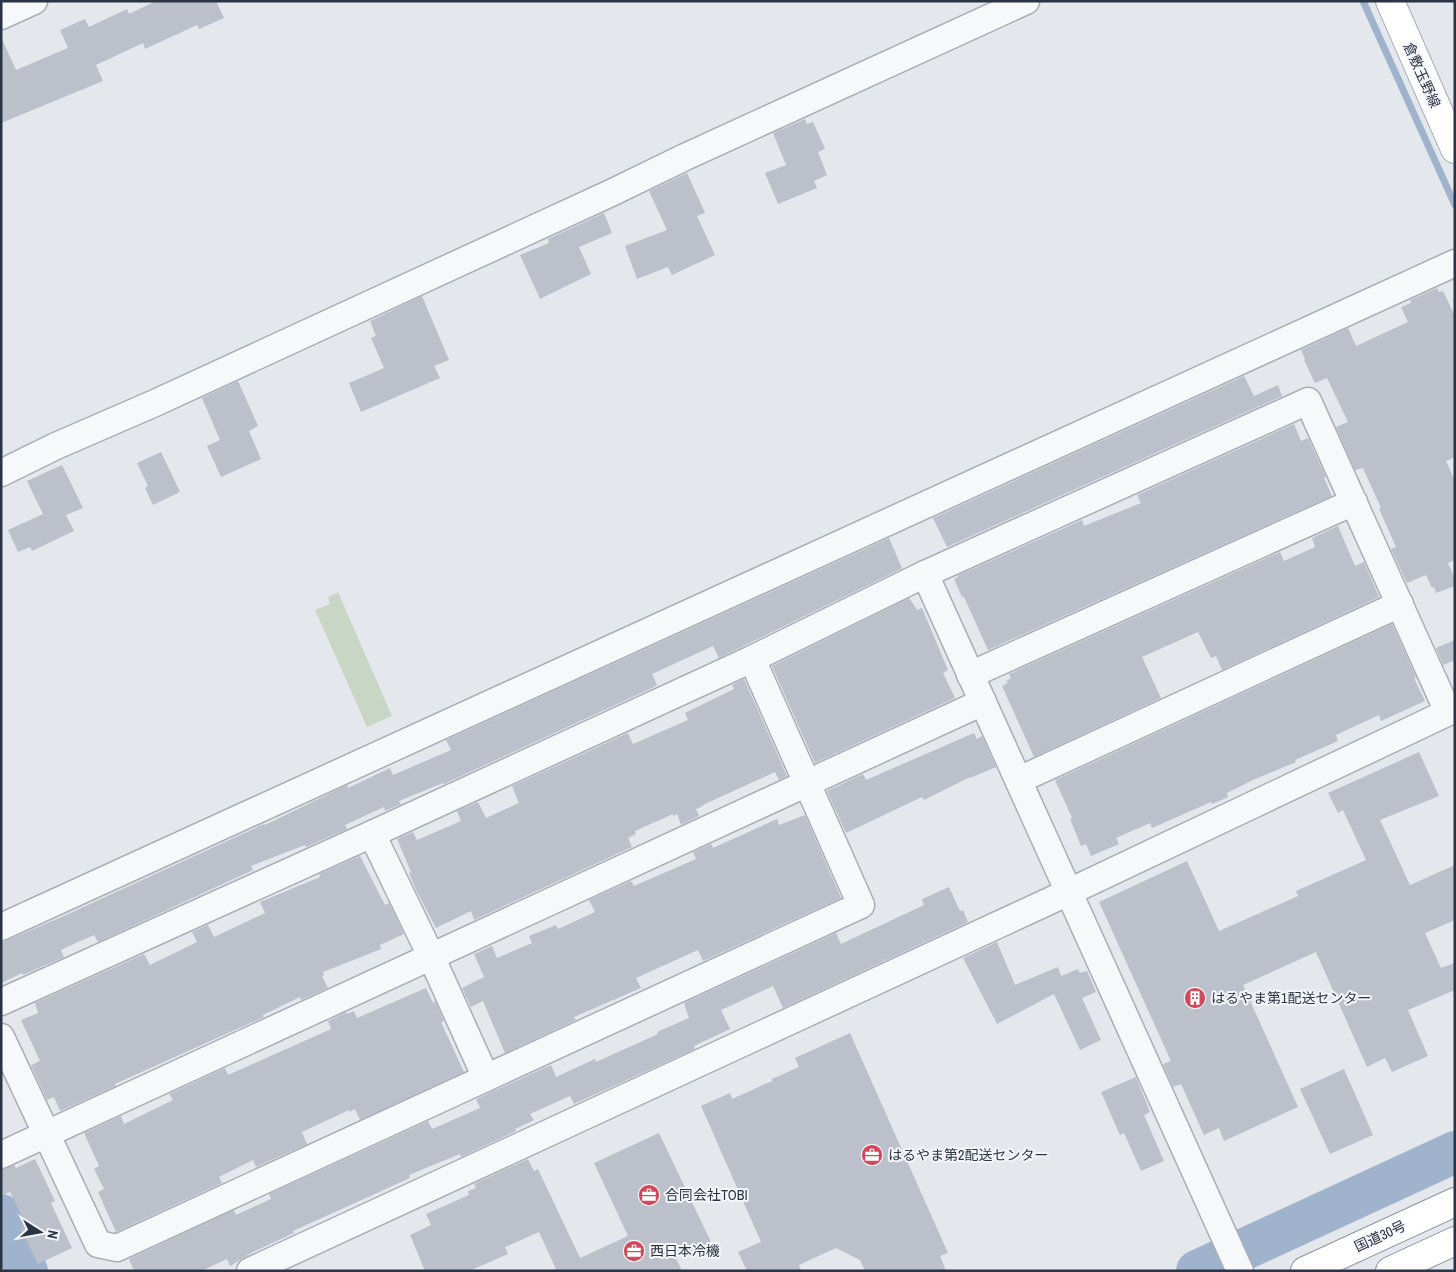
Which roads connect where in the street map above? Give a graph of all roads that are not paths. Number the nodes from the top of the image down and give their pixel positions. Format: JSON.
{"nodes":[{"id":1,"x":34,"y":1,"type":"edge"},
{"id":2,"x":1026,"y":1,"type":"edge"},
{"id":3,"x":1390,"y":1,"type":"edge"},
{"id":4,"x":1,"y":16,"type":"edge"},
{"id":5,"x":1455,"y":148,"type":"edge"},
{"id":6,"x":1455,"y":263,"type":"edge"},
{"id":7,"x":1,"y":473,"type":"edge"},
{"id":8,"x":1354,"y":502,"type":"junction"},
{"id":9,"x":925,"y":574,"type":"junction"},
{"id":10,"x":1400,"y":604,"type":"junction"},
{"id":11,"x":752,"y":660,"type":"junction"},
{"id":12,"x":970,"y":675,"type":"junction"},
{"id":13,"x":983,"y":702,"type":"junction"},
{"id":14,"x":1451,"y":710,"type":"edge"},
{"id":15,"x":1019,"y":780,"type":"junction"},
{"id":16,"x":807,"y":783,"type":"junction"},
{"id":17,"x":372,"y":834,"type":"junction"},
{"id":18,"x":1070,"y":892,"type":"junction"},
{"id":19,"x":1,"y":927,"type":"edge"},
{"id":20,"x":431,"y":956,"type":"junction"},
{"id":21,"x":1,"y":1002,"type":"edge"},
{"id":22,"x":1,"y":1037,"type":"edge"},
{"id":23,"x":486,"y":1078,"type":"junction"},
{"id":24,"x":46,"y":1134,"type":"junction"},
{"id":25,"x":1,"y":1155,"type":"edge"},
{"id":26,"x":1455,"y":1202,"type":"edge"},
{"id":27,"x":1455,"y":1241,"type":"edge"},
{"id":28,"x":1236,"y":1261,"type":"edge"},
{"id":29,"x":250,"y":1271,"type":"edge"},
{"id":30,"x":1305,"y":1271,"type":"edge"},
{"id":31,"x":1390,"y":1271,"type":"edge"}],
"edges":[{"from":1,"to":4,"type":"street"},
{"from":2,"to":7,"type":"street"},
{"from":3,"to":5,"type":"main road","name":"倉敷玉野線"},
{"from":6,"to":19,"type":"street"},
{"from":8,"to":9,"type":"street"},
{"from":8,"to":10,"type":"street"},
{"from":8,"to":12,"type":"street"},
{"from":9,"to":11,"type":"street"},
{"from":9,"to":12,"type":"street"},
{"from":10,"to":14,"type":"street"},
{"from":10,"to":15,"type":"street"},
{"from":11,"to":16,"type":"street"},
{"from":11,"to":17,"type":"street"},
{"from":12,"to":13,"type":"street"},
{"from":13,"to":15,"type":"street"},
{"from":13,"to":16,"type":"street"},
{"from":14,"to":18,"type":"street"},
{"from":15,"to":18,"type":"street"},
{"from":16,"to":20,"type":"street"},
{"from":16,"to":23,"type":"street"},
{"from":17,"to":20,"type":"street"},
{"from":17,"to":21,"type":"street"},
{"from":18,"to":28,"type":"street"},
{"from":18,"to":29,"type":"street"},
{"from":20,"to":23,"type":"street"},
{"from":20,"to":24,"type":"street"},
{"from":22,"to":24,"type":"street"},
{"from":23,"to":24,"type":"street"},
{"from":24,"to":25,"type":"street"},
{"from":26,"to":30,"type":"main road","name":"国道30号"},
{"from":27,"to":31,"type":"main road"}]}
